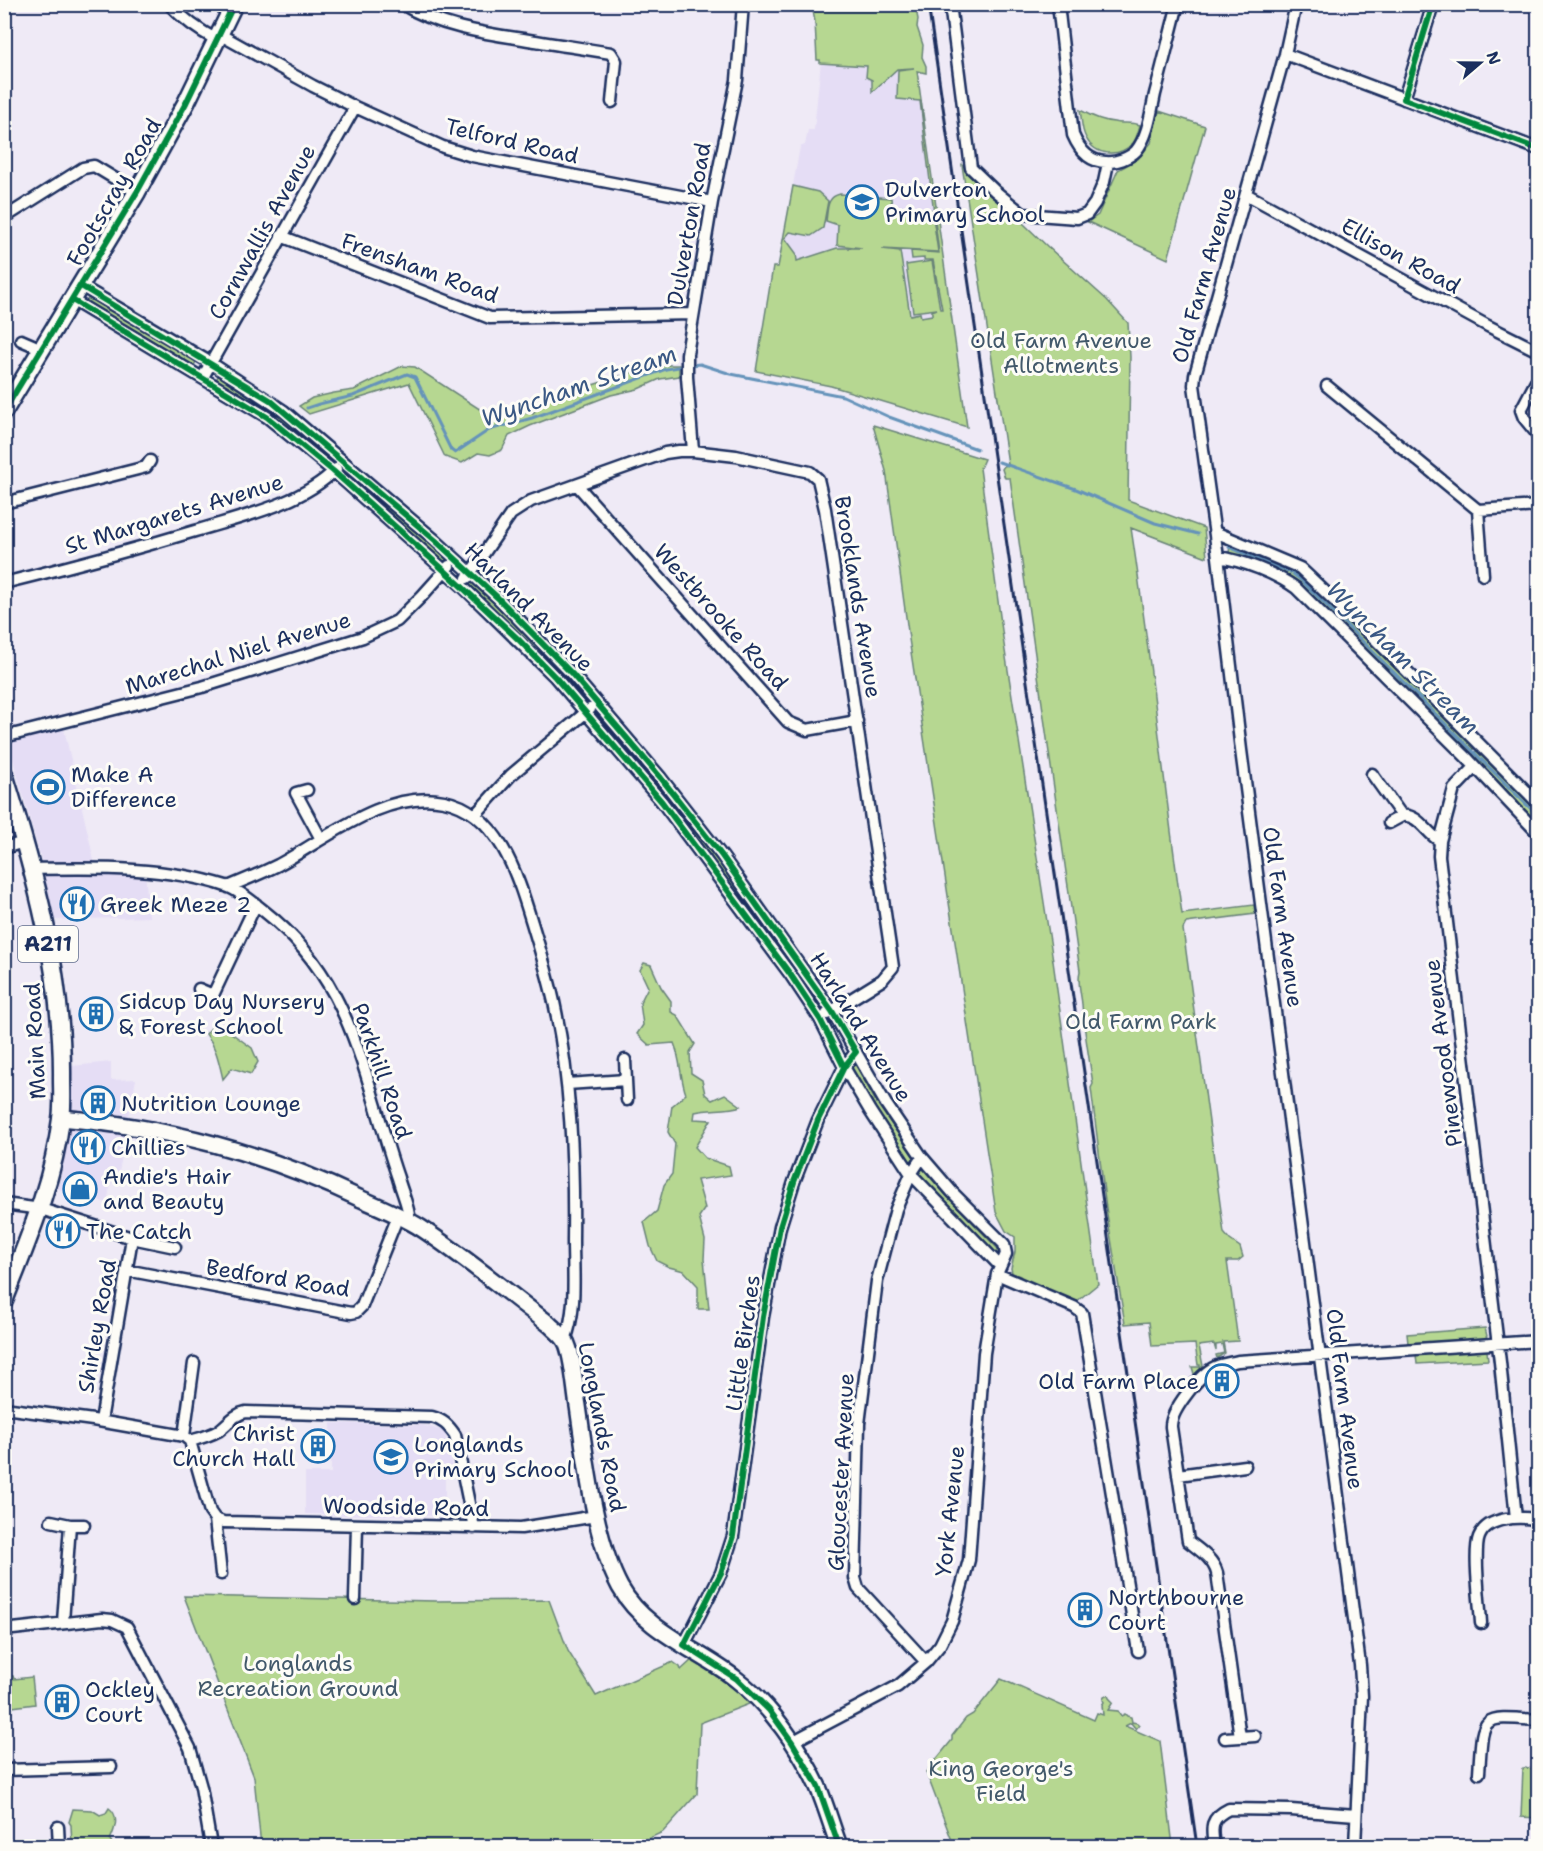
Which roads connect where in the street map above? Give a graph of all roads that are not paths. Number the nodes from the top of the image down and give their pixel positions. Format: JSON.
{"nodes":[{"id":1,"x":170,"y":4,"type":"edge"},
{"id":2,"x":234,"y":4,"type":"edge"},
{"id":3,"x":402,"y":4,"type":"edge"},
{"id":4,"x":743,"y":4,"type":"edge"},
{"id":5,"x":950,"y":4,"type":"edge"},
{"id":6,"x":1059,"y":4,"type":"edge"},
{"id":7,"x":1178,"y":4,"type":"edge"},
{"id":8,"x":1296,"y":4,"type":"edge"},
{"id":9,"x":1433,"y":4,"type":"edge"},
{"id":10,"x":218,"y":37,"type":"junction"},
{"id":11,"x":1285,"y":54,"type":"junction"},
{"id":12,"x":1404,"y":99,"type":"junction"},
{"id":13,"x":612,"y":102,"type":"dead end"},
{"id":14,"x":355,"y":107,"type":"junction"},
{"id":15,"x":1539,"y":148,"type":"edge"},
{"id":16,"x":1107,"y":163,"type":"junction"},
{"id":17,"x":137,"y":192,"type":"junction"},
{"id":18,"x":1246,"y":194,"type":"junction"},
{"id":19,"x":712,"y":202,"type":"junction"},
{"id":20,"x":7,"y":216,"type":"dead end"},
{"id":21,"x":281,"y":236,"type":"junction"},
{"id":22,"x":76,"y":293,"type":"junction"},
{"id":23,"x":693,"y":314,"type":"junction"},
{"id":24,"x":21,"y":340,"type":"dead end"},
{"id":25,"x":42,"y":349,"type":"junction"},
{"id":26,"x":1539,"y":351,"type":"edge"},
{"id":27,"x":210,"y":363,"type":"junction"},
{"id":28,"x":202,"y":377,"type":"junction"},
{"id":29,"x":1539,"y":378,"type":"edge"},
{"id":30,"x":1327,"y":386,"type":"dead end"},
{"id":31,"x":4,"y":411,"type":"edge"},
{"id":32,"x":1539,"y":435,"type":"edge"},
{"id":33,"x":693,"y":451,"type":"junction"},
{"id":34,"x":343,"y":461,"type":"junction"},
{"id":35,"x":150,"y":462,"type":"dead end"},
{"id":36,"x":333,"y":471,"type":"junction"},
{"id":37,"x":577,"y":485,"type":"junction"},
{"id":38,"x":4,"y":503,"type":"edge"},
{"id":39,"x":1539,"y":506,"type":"edge"},
{"id":40,"x":1478,"y":510,"type":"junction"},
{"id":41,"x":1215,"y":532,"type":"junction"},
{"id":42,"x":1218,"y":557,"type":"junction"},
{"id":43,"x":456,"y":559,"type":"junction"},
{"id":44,"x":445,"y":571,"type":"junction"},
{"id":45,"x":471,"y":573,"type":"junction"},
{"id":46,"x":1483,"y":575,"type":"dead end"},
{"id":47,"x":4,"y":583,"type":"edge"},
{"id":48,"x":461,"y":585,"type":"junction"},
{"id":49,"x":598,"y":703,"type":"junction"},
{"id":50,"x":586,"y":712,"type":"junction"},
{"id":51,"x":857,"y":721,"type":"junction"},
{"id":52,"x":4,"y":737,"type":"edge"},
{"id":53,"x":1476,"y":767,"type":"junction"},
{"id":54,"x":4,"y":774,"type":"edge"},
{"id":55,"x":1372,"y":774,"type":"dead end"},
{"id":56,"x":297,"y":793,"type":"dead end"},
{"id":57,"x":1539,"y":803,"type":"edge"},
{"id":58,"x":475,"y":815,"type":"junction"},
{"id":59,"x":1402,"y":816,"type":"junction"},
{"id":60,"x":1389,"y":823,"type":"dead end"},
{"id":61,"x":1539,"y":833,"type":"edge"},
{"id":62,"x":321,"y":839,"type":"junction"},
{"id":63,"x":1440,"y":841,"type":"junction"},
{"id":64,"x":24,"y":842,"type":"junction"},
{"id":65,"x":4,"y":848,"type":"edge"},
{"id":66,"x":32,"y":869,"type":"junction"},
{"id":67,"x":228,"y":887,"type":"junction"},
{"id":68,"x":256,"y":904,"type":"junction"},
{"id":69,"x":199,"y":989,"type":"dead end"},
{"id":70,"x":832,"y":1011,"type":"junction"},
{"id":71,"x":820,"y":1019,"type":"junction"},
{"id":72,"x":856,"y":1052,"type":"junction"},
{"id":73,"x":625,"y":1060,"type":"dead end"},
{"id":74,"x":844,"y":1067,"type":"junction"},
{"id":75,"x":626,"y":1080,"type":"junction"},
{"id":76,"x":567,"y":1084,"type":"junction"},
{"id":77,"x":627,"y":1100,"type":"dead end"},
{"id":78,"x":61,"y":1118,"type":"junction"},
{"id":79,"x":921,"y":1157,"type":"junction"},
{"id":80,"x":911,"y":1174,"type":"junction"},
{"id":81,"x":4,"y":1204,"type":"edge"},
{"id":82,"x":41,"y":1209,"type":"junction"},
{"id":83,"x":404,"y":1219,"type":"junction"},
{"id":84,"x":132,"y":1238,"type":"junction"},
{"id":85,"x":999,"y":1240,"type":"joint"},
{"id":86,"x":175,"y":1247,"type":"dead end"},
{"id":87,"x":126,"y":1270,"type":"junction"},
{"id":88,"x":999,"y":1270,"type":"junction"},
{"id":89,"x":4,"y":1302,"type":"edge"},
{"id":90,"x":565,"y":1340,"type":"junction"},
{"id":91,"x":1539,"y":1341,"type":"edge"},
{"id":92,"x":1497,"y":1344,"type":"junction"},
{"id":93,"x":1320,"y":1355,"type":"junction"},
{"id":94,"x":194,"y":1363,"type":"dead end"},
{"id":95,"x":4,"y":1408,"type":"edge"},
{"id":96,"x":101,"y":1421,"type":"junction"},
{"id":97,"x":187,"y":1438,"type":"junction"},
{"id":98,"x":1245,"y":1466,"type":"dead end"},
{"id":99,"x":1178,"y":1475,"type":"junction"},
{"id":100,"x":596,"y":1516,"type":"junction"},
{"id":101,"x":1516,"y":1518,"type":"junction"},
{"id":102,"x":215,"y":1519,"type":"junction"},
{"id":103,"x":1539,"y":1520,"type":"edge"},
{"id":104,"x":51,"y":1521,"type":"dead end"},
{"id":105,"x":84,"y":1524,"type":"dead end"},
{"id":106,"x":70,"y":1525,"type":"junction"},
{"id":107,"x":357,"y":1526,"type":"junction"},
{"id":108,"x":474,"y":1528,"type":"junction"},
{"id":109,"x":221,"y":1574,"type":"dead end"},
{"id":110,"x":355,"y":1599,"type":"dead end"},
{"id":111,"x":63,"y":1622,"type":"junction"},
{"id":112,"x":1481,"y":1623,"type":"dead end"},
{"id":113,"x":4,"y":1630,"type":"edge"},
{"id":114,"x":684,"y":1645,"type":"junction"},
{"id":115,"x":1138,"y":1651,"type":"dead end"},
{"id":116,"x":926,"y":1662,"type":"junction"},
{"id":117,"x":1539,"y":1720,"type":"edge"},
{"id":118,"x":1255,"y":1736,"type":"dead end"},
{"id":119,"x":1240,"y":1737,"type":"junction"},
{"id":120,"x":1225,"y":1738,"type":"dead end"},
{"id":121,"x":792,"y":1742,"type":"junction"},
{"id":122,"x":111,"y":1767,"type":"dead end"},
{"id":123,"x":4,"y":1770,"type":"edge"},
{"id":124,"x":1479,"y":1773,"type":"dead end"},
{"id":125,"x":1356,"y":1815,"type":"junction"},
{"id":126,"x":58,"y":1827,"type":"dead end"},
{"id":127,"x":59,"y":1846,"type":"edge"},
{"id":128,"x":211,"y":1846,"type":"edge"},
{"id":129,"x":839,"y":1846,"type":"edge"},
{"id":130,"x":1214,"y":1846,"type":"edge"},
{"id":131,"x":1355,"y":1846,"type":"edge"}],
"edges":[{"from":1,"to":10,"type":"street","name":"Telford Road"},
{"from":2,"to":10,"type":"main road","name":"Footscray Road"},
{"from":3,"to":13,"type":"street"},
{"from":4,"to":19,"type":"street","name":"Dulverton Road"},
{"from":5,"to":16,"type":"street"},
{"from":6,"to":16,"type":"street"},
{"from":7,"to":16,"type":"street"},
{"from":8,"to":11,"type":"street","name":"Old Farm Avenue"},
{"from":9,"to":12,"type":"street"},
{"from":10,"to":14,"type":"street","name":"Telford Road"},
{"from":10,"to":17,"type":"main road","name":"Footscray Road"},
{"from":11,"to":12,"type":"street"},
{"from":11,"to":18,"type":"street","name":"Old Farm Avenue"},
{"from":12,"to":15,"type":"street"},
{"from":14,"to":19,"type":"street","name":"Telford Road"},
{"from":14,"to":21,"type":"street","name":"Cornwallis Avenue"},
{"from":17,"to":20,"type":"street"},
{"from":17,"to":22,"type":"main road","name":"Footscray Road"},
{"from":18,"to":26,"type":"street","name":"Ellison Road"},
{"from":18,"to":41,"type":"street","name":"Old Farm Avenue"},
{"from":19,"to":23,"type":"street","name":"Dulverton Road"},
{"from":21,"to":23,"type":"street","name":"Frensham Road"},
{"from":21,"to":27,"type":"street","name":"Cornwallis Avenue"},
{"from":22,"to":25,"type":"main road","name":"Footscray Road"},
{"from":22,"to":27,"type":"street","name":"Harland Avenue"},
{"from":22,"to":28,"type":"street","name":"Harland Avenue"},
{"from":23,"to":33,"type":"street","name":"Dulverton Road"},
{"from":24,"to":25,"type":"street"},
{"from":25,"to":31,"type":"main road","name":"Footscray Road"},
{"from":27,"to":28,"type":"street","name":"Cornwallis Avenue"},
{"from":27,"to":34,"type":"street","name":"Harland Avenue"},
{"from":28,"to":36,"type":"street","name":"Harland Avenue"},
{"from":29,"to":32,"type":"street"},
{"from":30,"to":40,"type":"street"},
{"from":33,"to":37,"type":"street","name":"Brooklands Avenue"},
{"from":33,"to":51,"type":"street","name":"Brooklands Avenue"},
{"from":34,"to":36,"type":"street","name":"St Margarets Avenue"},
{"from":34,"to":43,"type":"street","name":"Harland Avenue"},
{"from":35,"to":38,"type":"street"},
{"from":36,"to":44,"type":"street","name":"Harland Avenue"},
{"from":36,"to":47,"type":"street","name":"St Margarets Avenue"},
{"from":37,"to":45,"type":"street","name":"Brooklands Avenue"},
{"from":37,"to":51,"type":"street","name":"Westbrooke Road"},
{"from":39,"to":40,"type":"street"},
{"from":40,"to":46,"type":"street"},
{"from":41,"to":42,"type":"street","name":"Old Farm Avenue"},
{"from":41,"to":57,"type":"street"},
{"from":42,"to":53,"type":"street"},
{"from":42,"to":93,"type":"street","name":"Old Farm Avenue"},
{"from":43,"to":44,"type":"street","name":"Marechal Niel Avenue"},
{"from":43,"to":45,"type":"street","name":"Harland Avenue"},
{"from":44,"to":48,"type":"street","name":"Harland Avenue"},
{"from":44,"to":52,"type":"street","name":"Marechal Niel Avenue"},
{"from":45,"to":48,"type":"street","name":"Brooklands Avenue"},
{"from":45,"to":49,"type":"street","name":"Harland Avenue"},
{"from":48,"to":50,"type":"street","name":"Harland Avenue"},
{"from":49,"to":50,"type":"street"},
{"from":49,"to":70,"type":"street","name":"Harland Avenue"},
{"from":50,"to":58,"type":"street"},
{"from":50,"to":71,"type":"street","name":"Harland Avenue"},
{"from":51,"to":70,"type":"street","name":"Brooklands Avenue"},
{"from":53,"to":61,"type":"street"},
{"from":53,"to":63,"type":"street","name":"Pinewood Avenue"},
{"from":54,"to":64,"type":"main road","name":"Main Road","number":"A211"},
{"from":55,"to":59,"type":"street"},
{"from":56,"to":62,"type":"street"},
{"from":58,"to":62,"type":"street"},
{"from":58,"to":76,"type":"street"},
{"from":59,"to":60,"type":"street"},
{"from":59,"to":63,"type":"street"},
{"from":62,"to":67,"type":"street"},
{"from":63,"to":92,"type":"street","name":"Pinewood Avenue"},
{"from":64,"to":65,"type":"street"},
{"from":64,"to":66,"type":"main road","name":"Main Road","number":"A211"},
{"from":66,"to":67,"type":"street","name":"Parkhill Road"},
{"from":66,"to":78,"type":"main road","name":"Main Road","number":"A211"},
{"from":67,"to":68,"type":"street","name":"Parkhill Road"},
{"from":68,"to":69,"type":"street"},
{"from":68,"to":83,"type":"street","name":"Parkhill Road"},
{"from":70,"to":71,"type":"street","name":"Brooklands Avenue"},
{"from":70,"to":72,"type":"street","name":"Harland Avenue"},
{"from":71,"to":74,"type":"street","name":"Harland Avenue"},
{"from":72,"to":74,"type":"street","name":"Little Birches"},
{"from":72,"to":79,"type":"street","name":"Harland Avenue"},
{"from":73,"to":75,"type":"street"},
{"from":74,"to":80,"type":"street","name":"Harland Avenue"},
{"from":74,"to":114,"type":"street","name":"Little Birches"},
{"from":75,"to":76,"type":"street"},
{"from":75,"to":77,"type":"street"},
{"from":76,"to":90,"type":"street"},
{"from":78,"to":82,"type":"main road","name":"Main Road","number":"A211"},
{"from":78,"to":83,"type":"street","name":"Longlands Road"},
{"from":79,"to":80,"type":"street","name":"Gloucester Avenue"},
{"from":79,"to":85,"type":"street","name":"Harland Avenue"},
{"from":80,"to":88,"type":"street","name":"Harland Avenue"},
{"from":80,"to":116,"type":"street","name":"Gloucester Avenue"},
{"from":81,"to":82,"type":"street","name":"Shirley Road"},
{"from":82,"to":84,"type":"street","name":"Shirley Road"},
{"from":82,"to":89,"type":"main road","name":"Main Road","number":"A211"},
{"from":83,"to":87,"type":"street","name":"Bedford Road"},
{"from":83,"to":90,"type":"street","name":"Longlands Road"},
{"from":84,"to":86,"type":"street","name":"Shirley Road"},
{"from":84,"to":87,"type":"street","name":"Shirley Road"},
{"from":85,"to":88,"type":"street","name":"York Avenue"},
{"from":87,"to":96,"type":"street","name":"Shirley Road"},
{"from":88,"to":115,"type":"street"},
{"from":88,"to":116,"type":"street","name":"York Avenue"},
{"from":90,"to":100,"type":"street","name":"Longlands Road"},
{"from":91,"to":92,"type":"street"},
{"from":92,"to":93,"type":"street"},
{"from":92,"to":101,"type":"street","name":"Pinewood Avenue"},
{"from":93,"to":99,"type":"street"},
{"from":93,"to":125,"type":"street","name":"Old Farm Avenue"},
{"from":94,"to":97,"type":"street"},
{"from":95,"to":96,"type":"street"},
{"from":96,"to":97,"type":"street"},
{"from":97,"to":102,"type":"street"},
{"from":97,"to":108,"type":"street"},
{"from":98,"to":99,"type":"street"},
{"from":99,"to":119,"type":"street"},
{"from":100,"to":108,"type":"street","name":"Woodside Road"},
{"from":100,"to":114,"type":"street","name":"Longlands Road"},
{"from":101,"to":103,"type":"street"},
{"from":101,"to":112,"type":"street"},
{"from":102,"to":107,"type":"street","name":"Woodside Road"},
{"from":102,"to":109,"type":"street"},
{"from":104,"to":106,"type":"street"},
{"from":105,"to":106,"type":"street"},
{"from":106,"to":111,"type":"street"},
{"from":107,"to":108,"type":"street","name":"Woodside Road"},
{"from":107,"to":110,"type":"street"},
{"from":111,"to":113,"type":"street"},
{"from":111,"to":128,"type":"street"},
{"from":114,"to":121,"type":"street","name":"Longlands Road"},
{"from":116,"to":121,"type":"street","name":"York Avenue"},
{"from":117,"to":124,"type":"street"},
{"from":118,"to":119,"type":"street"},
{"from":119,"to":120,"type":"street"},
{"from":121,"to":129,"type":"street","name":"Longlands Road"},
{"from":122,"to":123,"type":"street"},
{"from":125,"to":130,"type":"street"},
{"from":125,"to":131,"type":"street","name":"Old Farm Avenue"},
{"from":126,"to":127,"type":"street"}]}
